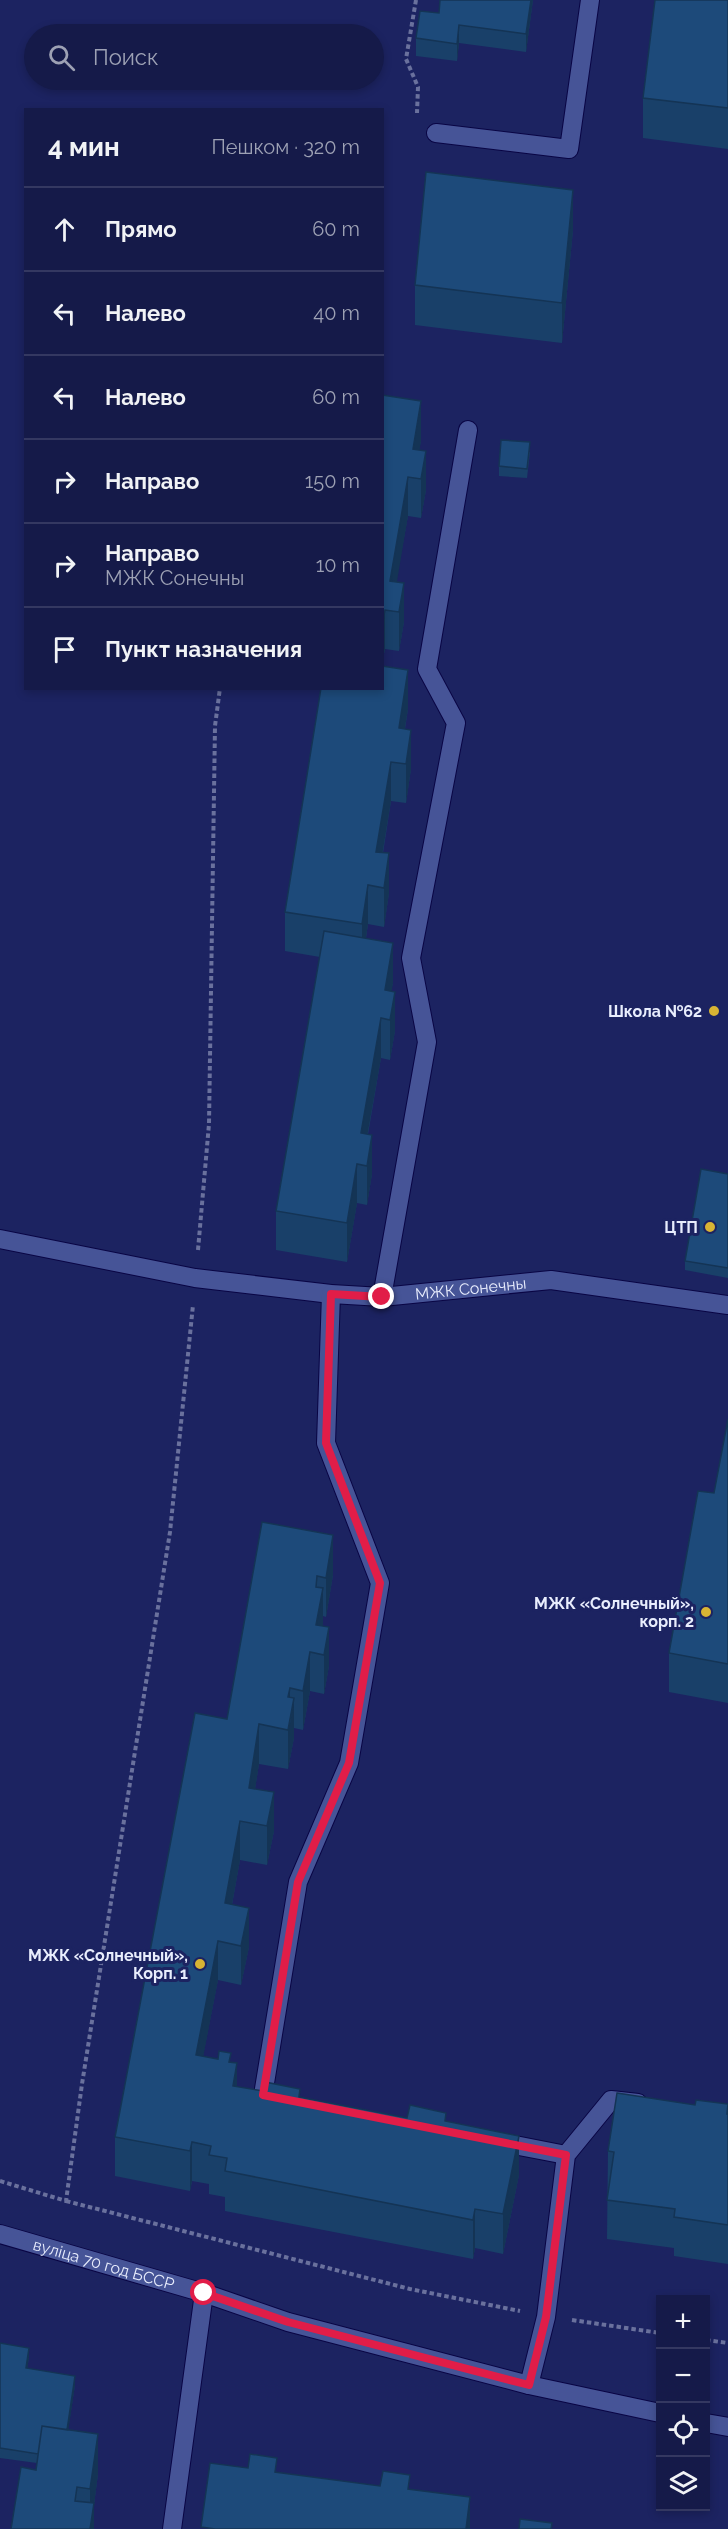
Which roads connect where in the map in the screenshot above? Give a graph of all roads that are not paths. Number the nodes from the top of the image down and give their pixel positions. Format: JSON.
{"nodes":[{"id":1,"x":590,"y":0,"type":"edge"},
{"id":2,"x":436,"y":133,"type":"road end"},
{"id":3,"x":468,"y":430,"type":"dead end"},
{"id":4,"x":0,"y":1239,"type":"edge"},
{"id":5,"x":331,"y":1294,"type":"junction"},
{"id":6,"x":382,"y":1297,"type":"junction"},
{"id":7,"x":728,"y":1305,"type":"edge"},
{"id":8,"x":287,"y":2100,"type":"edge"},
{"id":9,"x":658,"y":2106,"type":"edge"},
{"id":10,"x":473,"y":2137,"type":"edge"},
{"id":11,"x":566,"y":2155,"type":"junction"},
{"id":12,"x":0,"y":2234,"type":"edge"},
{"id":13,"x":204,"y":2293,"type":"junction"},
{"id":14,"x":529,"y":2385,"type":"junction"},
{"id":15,"x":656,"y":2412,"type":"edge"},
{"id":16,"x":710,"y":2424,"type":"edge"},
{"id":17,"x":728,"y":2427,"type":"edge"},
{"id":18,"x":172,"y":2529,"type":"edge"}],
"edges":[{"from":1,"to":2,"type":"street"},
{"from":3,"to":6,"type":"street"},
{"from":4,"to":5,"type":"street","name":"МЖК Сонечны"},
{"from":5,"to":6,"type":"street","name":"МЖК Сонечны"},
{"from":5,"to":8,"type":"street"},
{"from":6,"to":7,"type":"street","name":"МЖК Сонечны"},
{"from":9,"to":11,"type":"street"},
{"from":10,"to":11,"type":"street"},
{"from":11,"to":14,"type":"street"},
{"from":12,"to":13,"type":"street","name":"вуліца 70 год БССР"},
{"from":13,"to":14,"type":"street","name":"вуліца 70 год БССР"},
{"from":13,"to":18,"type":"street"},
{"from":14,"to":15,"type":"street","name":"вуліца 70 год БССР"},
{"from":16,"to":17,"type":"street"}]}
